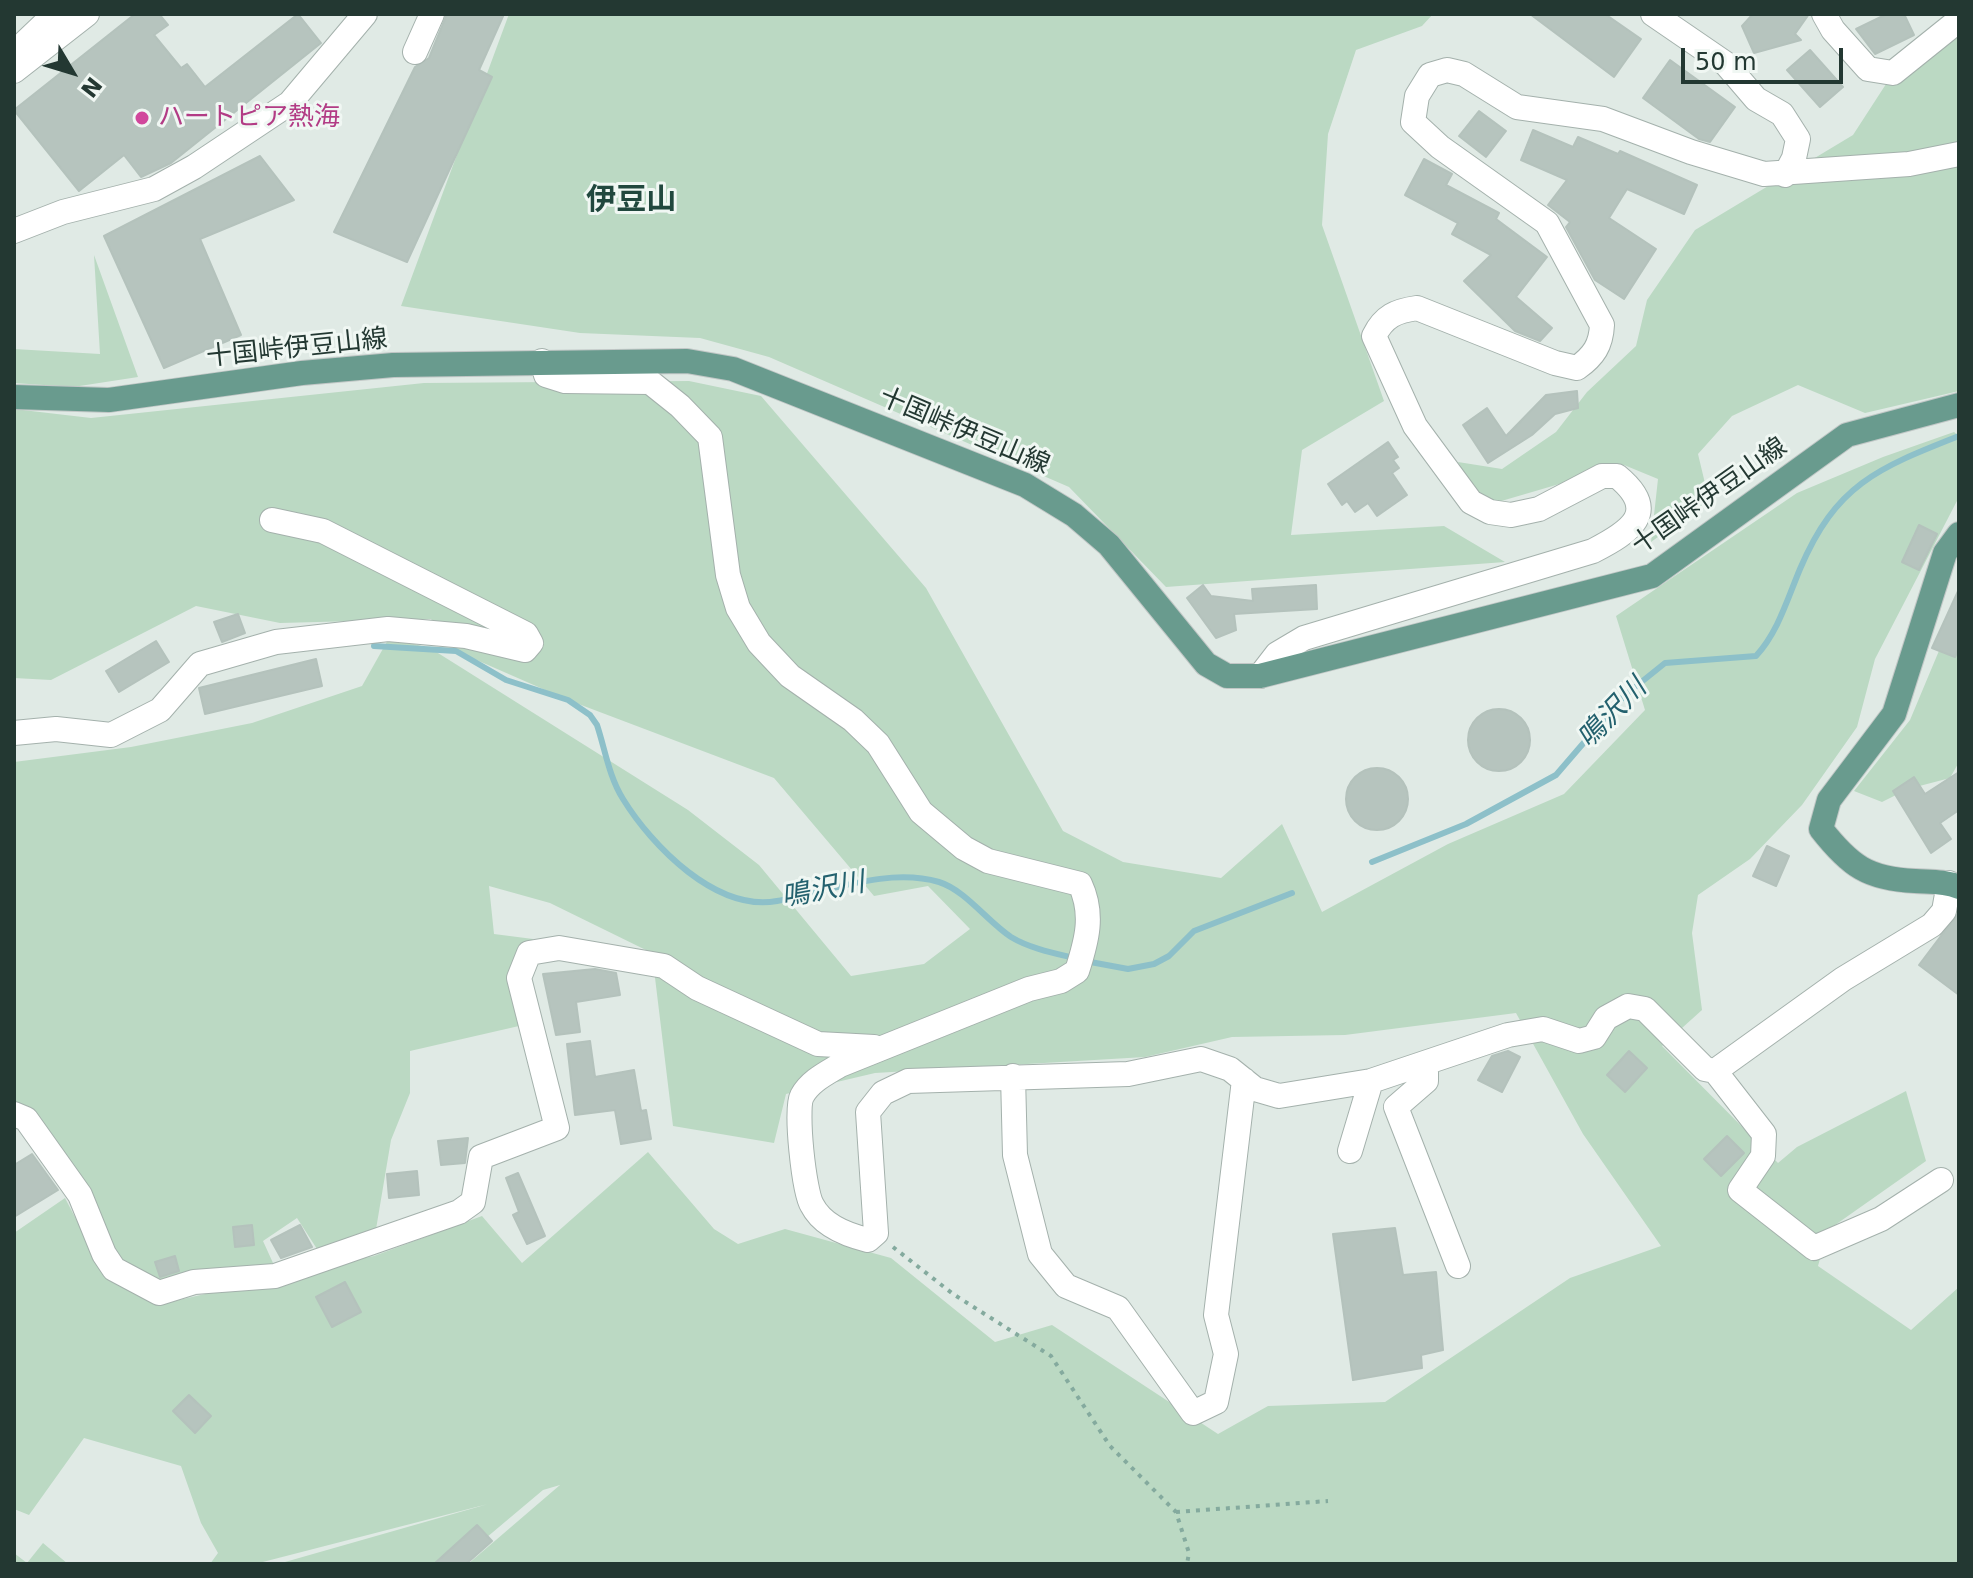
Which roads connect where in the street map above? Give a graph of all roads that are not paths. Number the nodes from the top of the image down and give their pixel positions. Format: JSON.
{"nodes":[{"id":1,"x":55,"y":14,"type":"edge"},
{"id":2,"x":87,"y":14,"type":"edge"},
{"id":3,"x":365,"y":14,"type":"edge"},
{"id":4,"x":432,"y":14,"type":"edge"},
{"id":5,"x":1653,"y":14,"type":"edge"},
{"id":6,"x":1824,"y":14,"type":"edge"},
{"id":7,"x":1959,"y":20,"type":"edge"},
{"id":8,"x":415,"y":52,"type":"dead end"},
{"id":9,"x":14,"y":53,"type":"edge"},
{"id":10,"x":14,"y":71,"type":"edge"},
{"id":11,"x":1959,"y":154,"type":"edge"},
{"id":12,"x":1785,"y":175,"type":"junction"},
{"id":13,"x":14,"y":231,"type":"edge"},
{"id":14,"x":542,"y":361,"type":"junction"},
{"id":15,"x":14,"y":397,"type":"edge"},
{"id":16,"x":1959,"y":405,"type":"edge"},
{"id":17,"x":272,"y":520,"type":"dead end"},
{"id":18,"x":1959,"y":534,"type":"edge"},
{"id":19,"x":1260,"y":676,"type":"junction"},
{"id":20,"x":14,"y":733,"type":"edge"},
{"id":21,"x":1954,"y":885,"type":"edge"},
{"id":22,"x":880,"y":1047,"type":"junction"},
{"id":23,"x":1426,"y":1063,"type":"junction"},
{"id":24,"x":1715,"y":1071,"type":"junction"},
{"id":25,"x":1013,"y":1076,"type":"junction"},
{"id":26,"x":1244,"y":1080,"type":"junction"},
{"id":27,"x":1371,"y":1081,"type":"junction"},
{"id":28,"x":14,"y":1114,"type":"edge"},
{"id":29,"x":1350,"y":1151,"type":"dead end"},
{"id":30,"x":1941,"y":1180,"type":"dead end"},
{"id":31,"x":1458,"y":1266,"type":"dead end"}],
"edges":[{"from":1,"to":9,"type":"street"},
{"from":2,"to":10,"type":"street"},
{"from":3,"to":13,"type":"street"},
{"from":4,"to":8,"type":"street"},
{"from":5,"to":12,"type":"street"},
{"from":6,"to":7,"type":"street"},
{"from":11,"to":12,"type":"street"},
{"from":12,"to":19,"type":"street"},
{"from":14,"to":15,"type":"main road","name":"十国峠伊豆山線"},
{"from":14,"to":19,"type":"main road","name":"十国峠伊豆山線"},
{"from":14,"to":22,"type":"street"},
{"from":16,"to":19,"type":"main road","name":"十国峠伊豆山線"},
{"from":17,"to":20,"type":"street"},
{"from":18,"to":21,"type":"main road"},
{"from":21,"to":24,"type":"street"},
{"from":22,"to":25,"type":"street"},
{"from":22,"to":28,"type":"street"},
{"from":23,"to":24,"type":"street"},
{"from":23,"to":27,"type":"street"},
{"from":23,"to":31,"type":"street"},
{"from":24,"to":30,"type":"street"},
{"from":25,"to":26,"type":"street"},
{"from":25,"to":26,"type":"street"},
{"from":26,"to":27,"type":"street"},
{"from":27,"to":29,"type":"street"}]}
